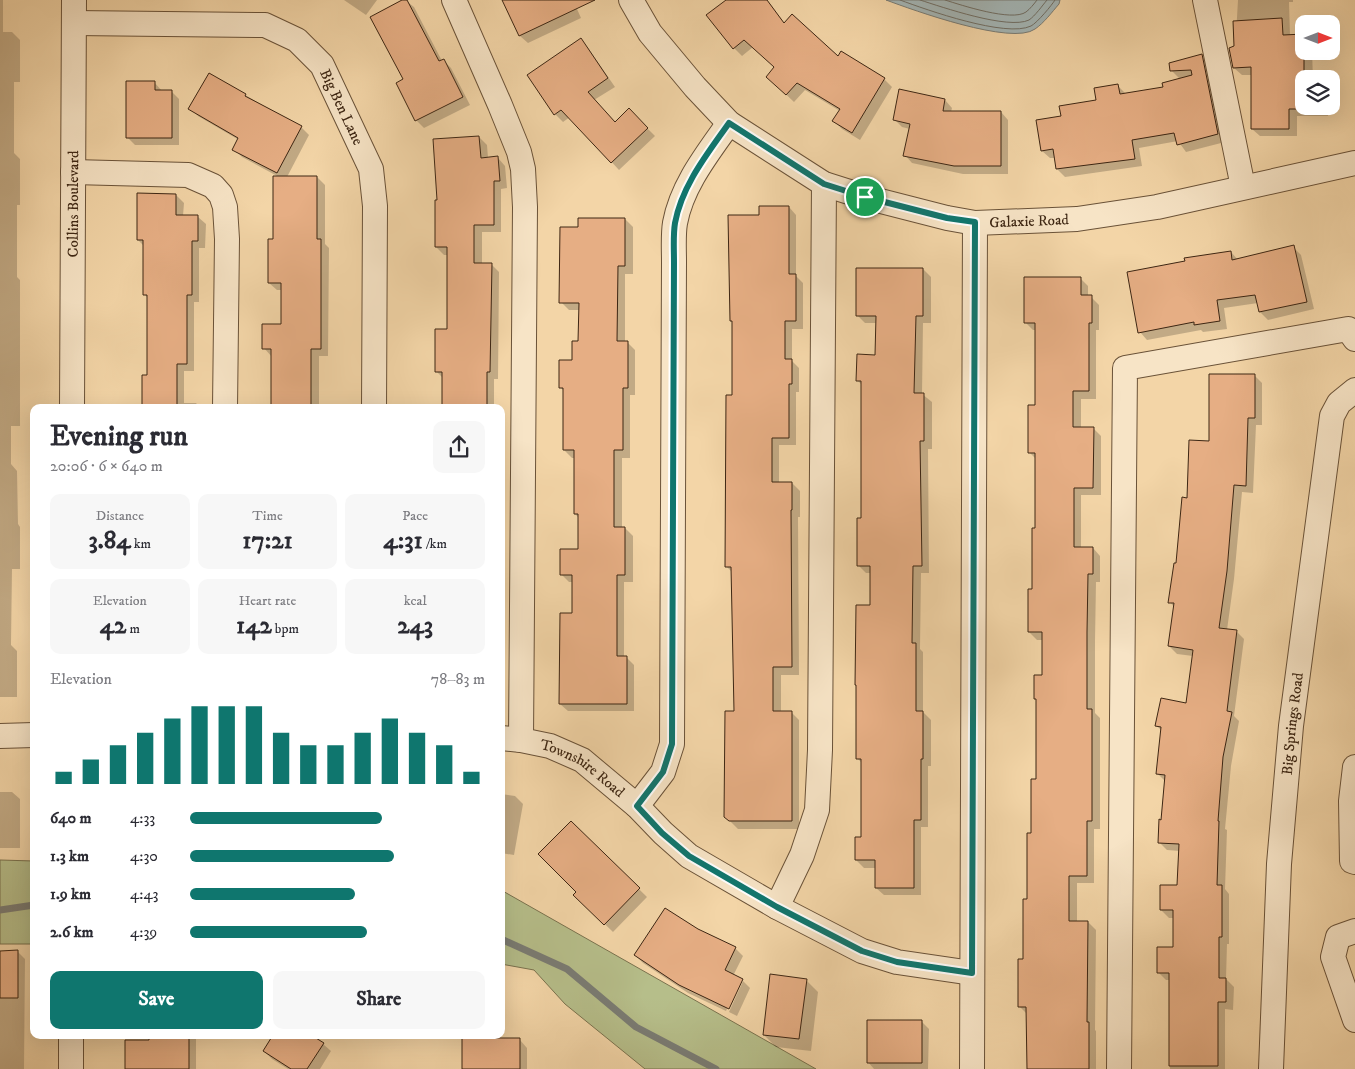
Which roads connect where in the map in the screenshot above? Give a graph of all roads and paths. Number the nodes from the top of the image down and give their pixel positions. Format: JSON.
{"nodes":[{"id":1,"x":74,"y":0,"type":"edge"},
{"id":2,"x":454,"y":0,"type":"edge"},
{"id":3,"x":631,"y":0,"type":"edge"},
{"id":4,"x":1205,"y":0,"type":"edge"},
{"id":5,"x":74,"y":23,"type":"junction"},
{"id":6,"x":729,"y":123,"type":"junction"},
{"id":7,"x":1355,"y":163,"type":"edge"},
{"id":8,"x":73,"y":172,"type":"junction"},
{"id":9,"x":824,"y":184,"type":"junction"},
{"id":10,"x":1243,"y":187,"type":"junction"},
{"id":11,"x":975,"y":222,"type":"junction"},
{"id":12,"x":1355,"y":339,"type":"edge"},
{"id":13,"x":1355,"y":390,"type":"edge"},
{"id":14,"x":72,"y":404,"type":"edge"},
{"id":15,"x":225,"y":404,"type":"edge"},
{"id":16,"x":374,"y":404,"type":"edge"},
{"id":17,"x":30,"y":735,"type":"edge"},
{"id":18,"x":0,"y":736,"type":"edge"},
{"id":19,"x":511,"y":739,"type":"edge"},
{"id":20,"x":1355,"y":767,"type":"edge"},
{"id":21,"x":637,"y":806,"type":"junction"},
{"id":22,"x":1355,"y":862,"type":"edge"},
{"id":23,"x":777,"y":907,"type":"junction"},
{"id":24,"x":1355,"y":931,"type":"edge"},
{"id":25,"x":972,"y":973,"type":"junction"},
{"id":26,"x":1355,"y":1020,"type":"edge"},
{"id":27,"x":71,"y":1039,"type":"edge"},
{"id":28,"x":71,"y":1069,"type":"edge"},
{"id":29,"x":972,"y":1069,"type":"edge"},
{"id":30,"x":1119,"y":1069,"type":"edge"},
{"id":31,"x":1271,"y":1069,"type":"edge"}],
"edges":[{"from":1,"to":5,"type":"street","name":"Collins Boulevard"},
{"from":2,"to":19,"type":"street"},
{"from":3,"to":6,"type":"street","name":"Galaxie Road"},
{"from":4,"to":10,"type":"street"},
{"from":5,"to":8,"type":"street","name":"Collins Boulevard"},
{"from":5,"to":16,"type":"street","name":"Big Ben Lane"},
{"from":6,"to":9,"type":"street","name":"Galaxie Road"},
{"from":6,"to":21,"type":"street"},
{"from":7,"to":10,"type":"street","name":"Galaxie Road"},
{"from":8,"to":14,"type":"street","name":"Collins Boulevard"},
{"from":8,"to":15,"type":"street"},
{"from":9,"to":11,"type":"street","name":"Galaxie Road"},
{"from":9,"to":23,"type":"street"},
{"from":10,"to":11,"type":"street","name":"Galaxie Road"},
{"from":11,"to":25,"type":"street"},
{"from":12,"to":30,"type":"street"},
{"from":13,"to":31,"type":"street","name":"Big Springs Road"},
{"from":17,"to":18,"type":"street"},
{"from":19,"to":21,"type":"street","name":"Townshire Road"},
{"from":20,"to":22,"type":"street"},
{"from":21,"to":23,"type":"street","name":"Townshire Road"},
{"from":23,"to":25,"type":"street","name":"Townshire Road"},
{"from":24,"to":26,"type":"street"},
{"from":25,"to":29,"type":"street"},
{"from":27,"to":28,"type":"street"}]}
